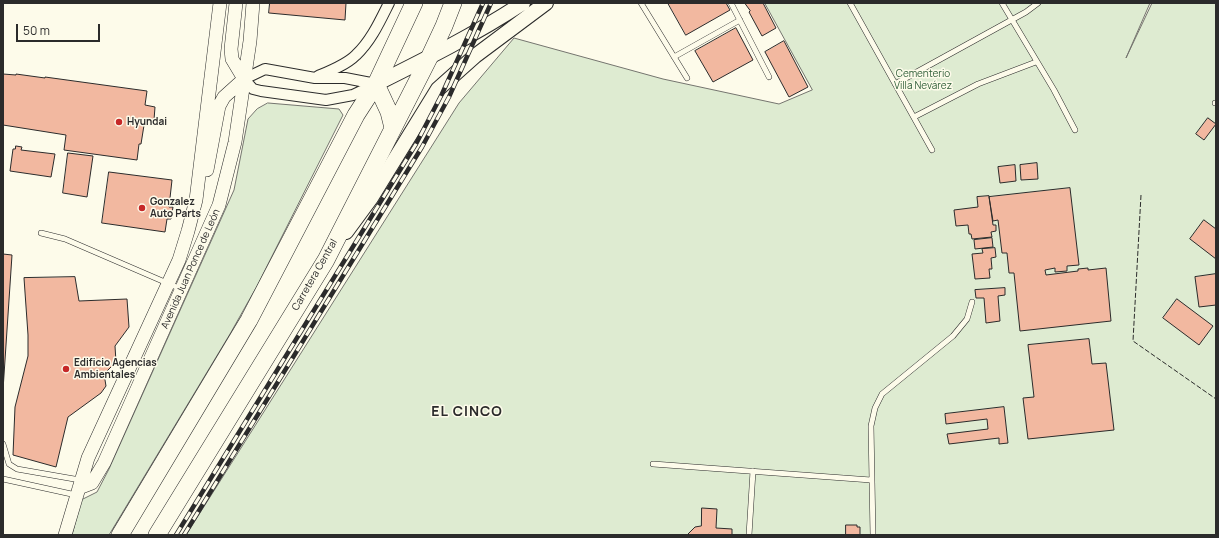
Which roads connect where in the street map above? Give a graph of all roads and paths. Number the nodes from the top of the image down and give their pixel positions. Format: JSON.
{"nodes":[{"id":1,"x":220,"y":3,"type":"edge"},
{"id":2,"x":236,"y":3,"type":"edge"},
{"id":3,"x":253,"y":3,"type":"edge"},
{"id":4,"x":389,"y":3,"type":"edge"},
{"id":5,"x":414,"y":3,"type":"edge"},
{"id":6,"x":453,"y":3,"type":"edge"},
{"id":7,"x":523,"y":3,"type":"edge"},
{"id":8,"x":546,"y":3,"type":"edge"},
{"id":9,"x":641,"y":3,"type":"edge"},
{"id":10,"x":731,"y":3,"type":"edge"},
{"id":11,"x":850,"y":3,"type":"edge"},
{"id":12,"x":1002,"y":3,"type":"edge"},
{"id":13,"x":1038,"y":3,"type":"edge"},
{"id":14,"x":740,"y":20,"type":"junction"},
{"id":15,"x":1012,"y":20,"type":"junction"},
{"id":16,"x":430,"y":56,"type":"junction"},
{"id":17,"x":674,"y":57,"type":"junction"},
{"id":18,"x":1036,"y":62,"type":"junction"},
{"id":19,"x":769,"y":77,"type":"dead end"},
{"id":20,"x":315,"y":78,"type":"junction"},
{"id":21,"x":687,"y":78,"type":"dead end"},
{"id":22,"x":244,"y":79,"type":"junction"},
{"id":23,"x":376,"y":84,"type":"junction"},
{"id":24,"x":896,"y":84,"type":"junction"},
{"id":25,"x":914,"y":117,"type":"junction"},
{"id":26,"x":393,"y":128,"type":"junction"},
{"id":27,"x":1075,"y":130,"type":"dead end"},
{"id":28,"x":932,"y":150,"type":"dead end"},
{"id":29,"x":196,"y":200,"type":"junction"},
{"id":30,"x":41,"y":233,"type":"dead end"},
{"id":31,"x":326,"y":260,"type":"junction"},
{"id":32,"x":168,"y":284,"type":"junction"},
{"id":33,"x":181,"y":290,"type":"junction"},
{"id":34,"x":972,"y":302,"type":"dead end"},
{"id":35,"x":3,"y":444,"type":"edge"},
{"id":36,"x":653,"y":464,"type":"dead end"},
{"id":37,"x":753,"y":471,"type":"junction"},
{"id":38,"x":3,"y":479,"type":"edge"},
{"id":39,"x":871,"y":480,"type":"junction"},
{"id":40,"x":79,"y":488,"type":"junction"},
{"id":41,"x":65,"y":535,"type":"edge"},
{"id":42,"x":120,"y":535,"type":"edge"},
{"id":43,"x":157,"y":535,"type":"edge"},
{"id":44,"x":749,"y":535,"type":"edge"},
{"id":45,"x":873,"y":535,"type":"edge"}],
"edges":[{"from":1,"to":29,"type":"street","name":"Avenida Juan Ponce de León"},
{"from":2,"to":22,"type":"street"},
{"from":3,"to":22,"type":"street","name":"Avenida Juan Ponce de León"},
{"from":4,"to":20,"type":"street"},
{"from":5,"to":23,"type":"highway"},
{"from":6,"to":16,"type":"highway","name":"Carretera Central"},
{"from":7,"to":16,"type":"main road"},
{"from":8,"to":31,"type":"main road"},
{"from":9,"to":17,"type":"lane"},
{"from":10,"to":14,"type":"lane"},
{"from":11,"to":24,"type":"lane"},
{"from":12,"to":15,"type":"lane"},
{"from":13,"to":15,"type":"lane"},
{"from":14,"to":17,"type":"lane"},
{"from":14,"to":19,"type":"lane"},
{"from":15,"to":18,"type":"lane"},
{"from":15,"to":24,"type":"lane"},
{"from":16,"to":23,"type":"main road"},
{"from":16,"to":26,"type":"highway","name":"Carretera Central"},
{"from":17,"to":21,"type":"lane"},
{"from":18,"to":25,"type":"lane"},
{"from":18,"to":27,"type":"lane"},
{"from":20,"to":22,"type":"street"},
{"from":20,"to":23,"type":"street"},
{"from":22,"to":23,"type":"street"},
{"from":22,"to":29,"type":"street"},
{"from":22,"to":33,"type":"street","name":"Avenida Juan Ponce de León"},
{"from":23,"to":26,"type":"highway"},
{"from":23,"to":42,"type":"highway"},
{"from":24,"to":25,"type":"lane"},
{"from":25,"to":28,"type":"lane"},
{"from":26,"to":31,"type":"highway","name":"Carretera Central"},
{"from":29,"to":32,"type":"street","name":"Avenida Juan Ponce de León"},
{"from":30,"to":32,"type":"lane"},
{"from":31,"to":43,"type":"highway","name":"Carretera Central"},
{"from":32,"to":33,"type":"lane"},
{"from":32,"to":40,"type":"street","name":"Avenida Juan Ponce de León"},
{"from":33,"to":40,"type":"street","name":"Avenida Juan Ponce de León"},
{"from":34,"to":39,"type":"lane"},
{"from":35,"to":40,"type":"lane"},
{"from":36,"to":37,"type":"lane"},
{"from":37,"to":39,"type":"lane"},
{"from":37,"to":44,"type":"lane"},
{"from":38,"to":40,"type":"lane"},
{"from":39,"to":45,"type":"lane"},
{"from":40,"to":41,"type":"street","name":"Avenida Juan Ponce de León"}]}
